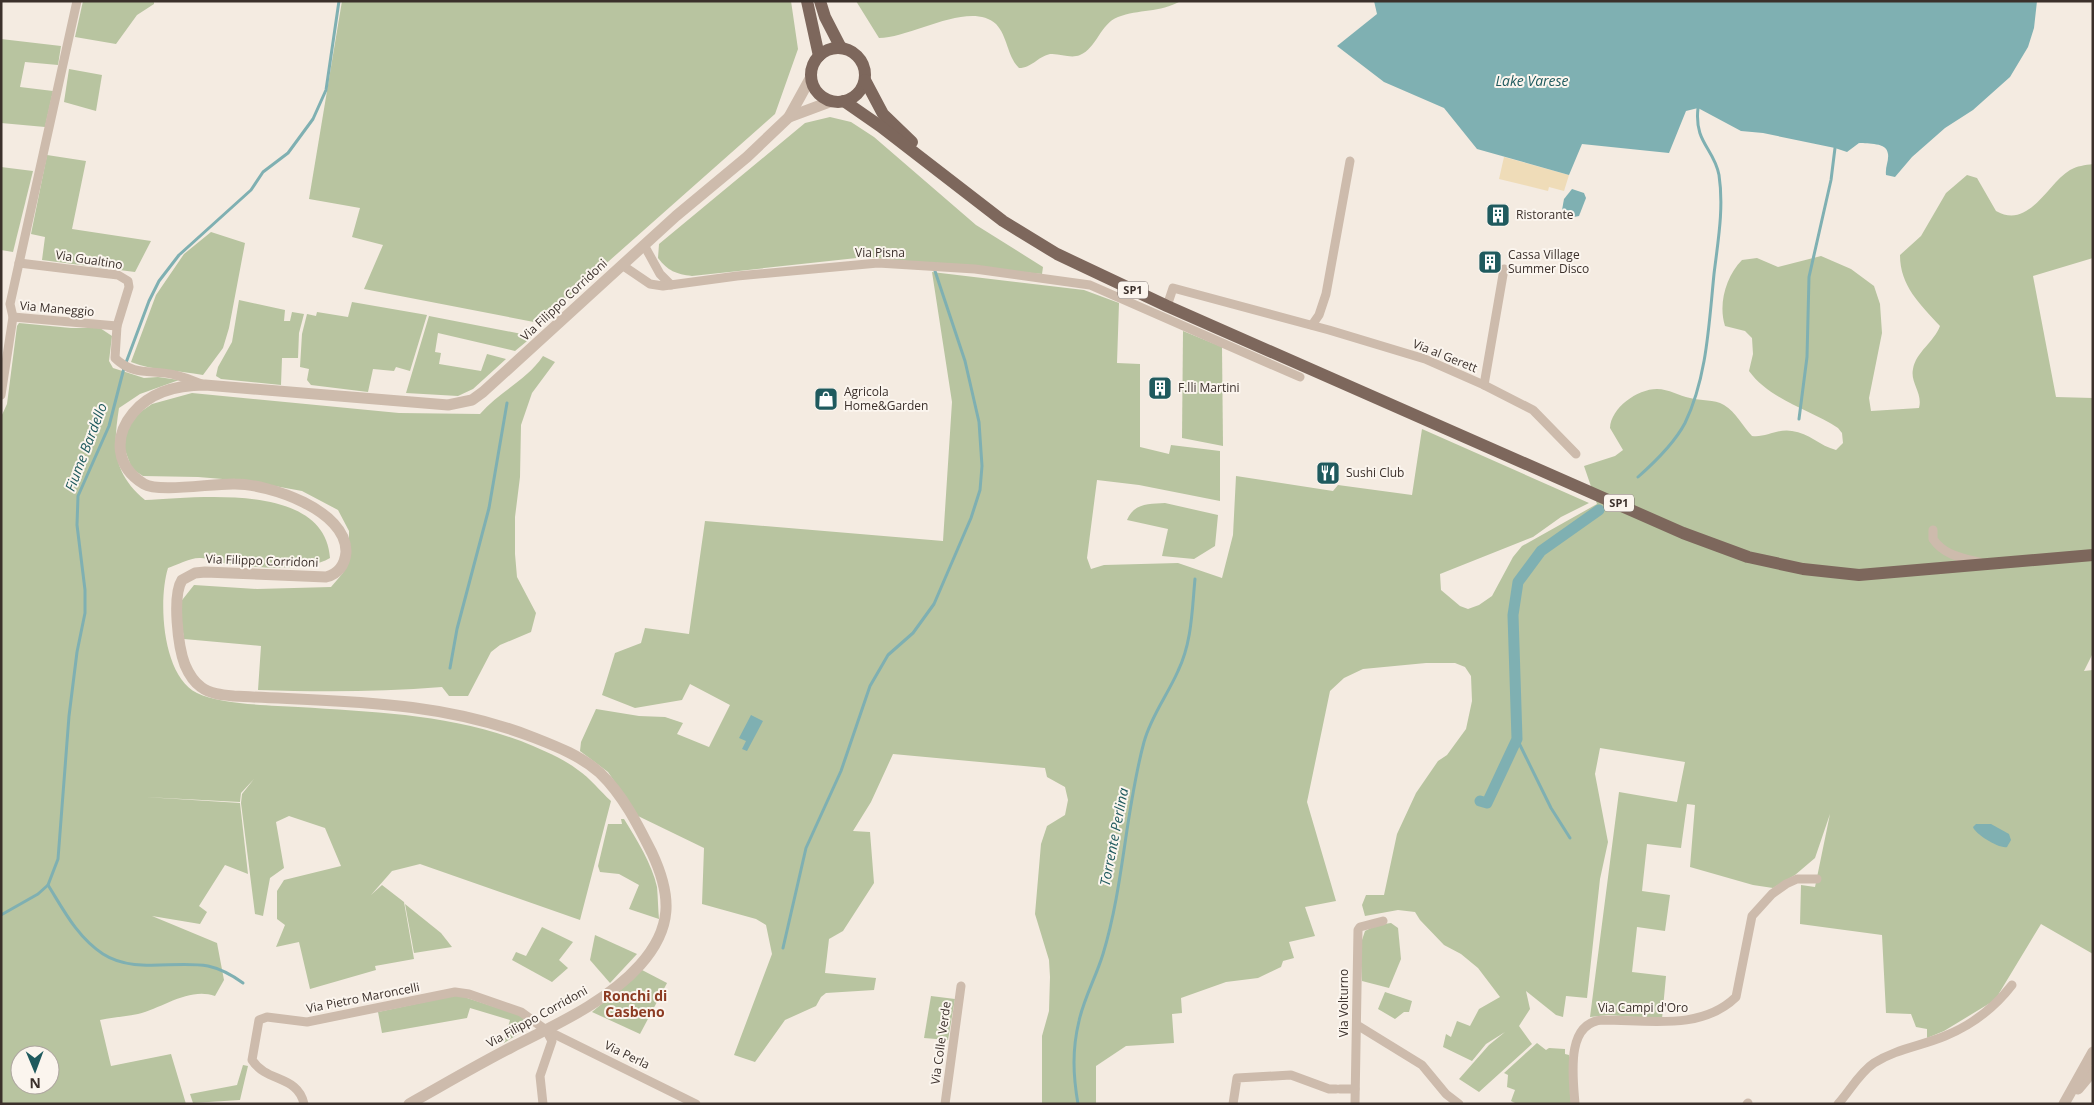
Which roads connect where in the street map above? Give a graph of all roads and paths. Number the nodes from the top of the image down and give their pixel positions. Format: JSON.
{"nodes":[{"id":1,"x":77,"y":1,"type":"edge"},
{"id":2,"x":807,"y":1,"type":"edge"},
{"id":3,"x":820,"y":1,"type":"edge"},
{"id":4,"x":841,"y":48,"type":"junction"},
{"id":5,"x":819,"y":56,"type":"junction"},
{"id":6,"x":811,"y":77,"type":"junction"},
{"id":7,"x":865,"y":80,"type":"junction"},
{"id":8,"x":838,"y":101,"type":"junction"},
{"id":9,"x":789,"y":117,"type":"junction"},
{"id":10,"x":1350,"y":161,"type":"dead end"},
{"id":11,"x":947,"y":178,"type":"junction"},
{"id":12,"x":644,"y":245,"type":"junction"},
{"id":13,"x":20,"y":262,"type":"junction"},
{"id":14,"x":622,"y":265,"type":"junction"},
{"id":15,"x":1504,"y":269,"type":"dead end"},
{"id":16,"x":671,"y":285,"type":"junction"},
{"id":17,"x":1168,"y":306,"type":"junction"},
{"id":18,"x":13,"y":317,"type":"junction"},
{"id":19,"x":1312,"y":325,"type":"junction"},
{"id":20,"x":116,"y":326,"type":"junction"},
{"id":21,"x":1300,"y":377,"type":"dead end"},
{"id":22,"x":205,"y":385,"type":"junction"},
{"id":23,"x":1484,"y":385,"type":"junction"},
{"id":24,"x":1,"y":395,"type":"edge"},
{"id":25,"x":1576,"y":454,"type":"dead end"},
{"id":26,"x":1933,"y":530,"type":"dead end"},
{"id":27,"x":2093,"y":555,"type":"edge"},
{"id":28,"x":1989,"y":564,"type":"junction"},
{"id":29,"x":1817,"y":879,"type":"dead end"},
{"id":30,"x":1383,"y":921,"type":"dead end"},
{"id":31,"x":2012,"y":985,"type":"dead end"},
{"id":32,"x":961,"y":986,"type":"dead end"},
{"id":33,"x":1357,"y":1025,"type":"junction"},
{"id":34,"x":546,"y":1030,"type":"junction"},
{"id":35,"x":2093,"y":1052,"type":"edge"},
{"id":36,"x":2093,"y":1071,"type":"edge"},
{"id":37,"x":1355,"y":1089,"type":"junction"},
{"id":38,"x":304,"y":1104,"type":"edge"},
{"id":39,"x":408,"y":1104,"type":"edge"},
{"id":40,"x":543,"y":1104,"type":"edge"},
{"id":41,"x":696,"y":1104,"type":"edge"},
{"id":42,"x":945,"y":1104,"type":"edge"},
{"id":43,"x":1233,"y":1104,"type":"edge"},
{"id":44,"x":1355,"y":1104,"type":"edge"},
{"id":45,"x":1459,"y":1104,"type":"edge"},
{"id":46,"x":1575,"y":1104,"type":"edge"},
{"id":47,"x":1838,"y":1104,"type":"edge"},
{"id":48,"x":2065,"y":1104,"type":"edge"}],
"edges":[{"from":1,"to":13,"type":"street"},
{"from":2,"to":5,"type":"main road"},
{"from":3,"to":4,"type":"main road","number":"SP1"},
{"from":4,"to":5,"type":"main road"},
{"from":4,"to":7,"type":"main road","number":"SP1"},
{"from":5,"to":6,"type":"main road"},
{"from":6,"to":8,"type":"main road","number":"SP1"},
{"from":6,"to":9,"type":"street","name":"Via Filippo Corridoni"},
{"from":7,"to":8,"type":"main road"},
{"from":7,"to":11,"type":"main road","number":"SP1"},
{"from":8,"to":9,"type":"street","name":"Via Filippo Corridoni"},
{"from":8,"to":11,"type":"main road","number":"SP1"},
{"from":9,"to":12,"type":"street","name":"Via Filippo Corridoni"},
{"from":10,"to":19,"type":"street"},
{"from":11,"to":17,"type":"main road","number":"SP1"},
{"from":12,"to":14,"type":"street","name":"Via Filippo Corridoni"},
{"from":12,"to":16,"type":"street"},
{"from":13,"to":18,"type":"street"},
{"from":13,"to":20,"type":"street","name":"Via Gualtino"},
{"from":14,"to":16,"type":"street","name":"Via Pisna"},
{"from":14,"to":22,"type":"street","name":"Via Filippo Corridoni"},
{"from":15,"to":23,"type":"street","name":"Via al Gerett"},
{"from":16,"to":21,"type":"street","name":"Via Pisna"},
{"from":17,"to":19,"type":"street","name":"Via al Gerett"},
{"from":17,"to":28,"type":"main road","number":"SP1"},
{"from":18,"to":20,"type":"street","name":"Via Maneggio"},
{"from":18,"to":24,"type":"street","name":"Via Maneggio"},
{"from":19,"to":23,"type":"street","name":"Via al Gerett"},
{"from":20,"to":22,"type":"street","name":"Via Gualtino"},
{"from":22,"to":34,"type":"street","name":"Via Filippo Corridoni"},
{"from":23,"to":25,"type":"street"},
{"from":26,"to":28,"type":"street"},
{"from":27,"to":28,"type":"main road","number":"SP1"},
{"from":29,"to":46,"type":"street","name":"Via Campi d'Oro"},
{"from":30,"to":33,"type":"street","name":"Via Volturno"},
{"from":31,"to":47,"type":"street"},
{"from":32,"to":42,"type":"street","name":"Via Colle Verde"},
{"from":33,"to":37,"type":"street","name":"Via Volturno"},
{"from":33,"to":45,"type":"street"},
{"from":34,"to":38,"type":"street","name":"Via Pietro Maroncelli"},
{"from":34,"to":39,"type":"street","name":"Via Filippo Corridoni"},
{"from":34,"to":40,"type":"street"},
{"from":34,"to":41,"type":"street","name":"Via Perla"},
{"from":35,"to":48,"type":"street"},
{"from":36,"to":48,"type":"street"},
{"from":37,"to":43,"type":"street"},
{"from":37,"to":44,"type":"street","name":"Via Volturno"}]}
